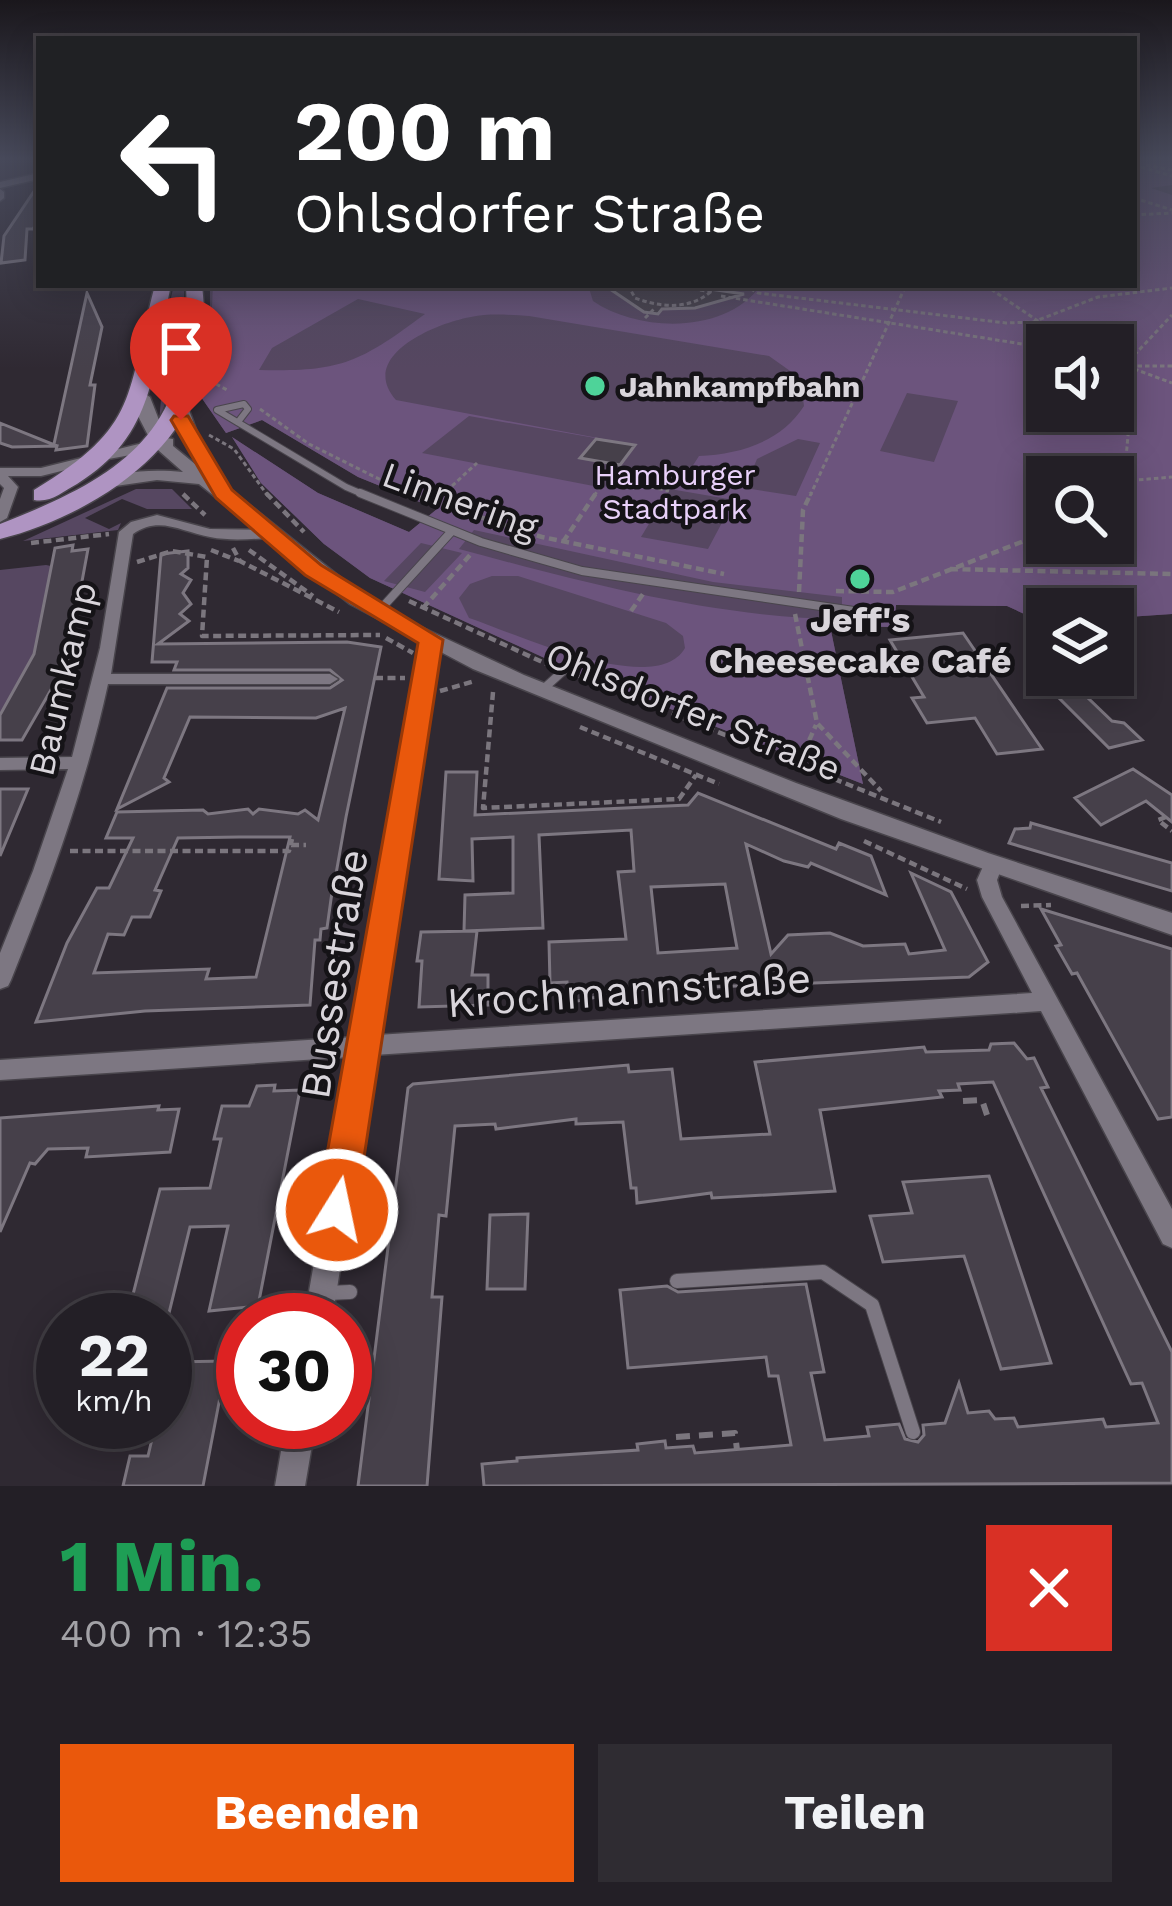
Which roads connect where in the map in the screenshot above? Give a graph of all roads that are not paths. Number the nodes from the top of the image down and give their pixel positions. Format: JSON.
{"nodes":[{"id":1,"x":162,"y":288,"type":"edge"},
{"id":2,"x":194,"y":288,"type":"edge"},
{"id":3,"x":142,"y":398,"type":"junction"},
{"id":4,"x":179,"y":407,"type":"junction"},
{"id":5,"x":238,"y":422,"type":"junction"},
{"id":6,"x":158,"y":443,"type":"junction"},
{"id":7,"x":207,"y":448,"type":"junction"},
{"id":8,"x":103,"y":455,"type":"junction"},
{"id":9,"x":0,"y":474,"type":"edge"},
{"id":10,"x":200,"y":479,"type":"junction"},
{"id":11,"x":101,"y":485,"type":"junction"},
{"id":12,"x":224,"y":494,"type":"junction"},
{"id":13,"x":0,"y":518,"type":"edge"},
{"id":14,"x":451,"y":532,"type":"junction"},
{"id":15,"x":271,"y":534,"type":"junction"},
{"id":16,"x":7,"y":538,"type":"edge"},
{"id":17,"x":895,"y":616,"type":"dead end"},
{"id":18,"x":379,"y":623,"type":"junction"},
{"id":19,"x":431,"y":640,"type":"junction"},
{"id":20,"x":581,"y":655,"type":"dead end"},
{"id":21,"x":105,"y":679,"type":"junction"},
{"id":22,"x":330,"y":679,"type":"dead end"},
{"id":23,"x":542,"y":691,"type":"junction"},
{"id":24,"x":81,"y":763,"type":"junction"},
{"id":25,"x":0,"y":764,"type":"edge"},
{"id":26,"x":992,"y":867,"type":"junction"},
{"id":27,"x":1172,"y":924,"type":"edge"},
{"id":28,"x":0,"y":980,"type":"edge"},
{"id":29,"x":1048,"y":1001,"type":"junction"},
{"id":30,"x":365,"y":1046,"type":"junction"},
{"id":31,"x":0,"y":1070,"type":"edge"},
{"id":32,"x":1172,"y":1235,"type":"edge"},
{"id":33,"x":677,"y":1281,"type":"dead end"},
{"id":34,"x":350,"y":1292,"type":"dead end"},
{"id":35,"x":323,"y":1293,"type":"joint"},
{"id":36,"x":913,"y":1432,"type":"dead end"},
{"id":37,"x":296,"y":1449,"type":"edge"},
{"id":38,"x":290,"y":1486,"type":"edge"}],
"edges":[{"from":1,"to":3,"type":"main road"},
{"from":2,"to":4,"type":"main road"},
{"from":3,"to":6,"type":"street","name":"Ohlsdorfer Straße"},
{"from":3,"to":8,"type":"main road"},
{"from":4,"to":6,"type":"main road"},
{"from":4,"to":7,"type":"street","name":"Ohlsdorfer Straße"},
{"from":5,"to":5,"type":"lane","name":"Linnering"},
{"from":5,"to":14,"type":"lane","name":"Linnering"},
{"from":6,"to":7,"type":"street"},
{"from":6,"to":8,"type":"street"},
{"from":6,"to":10,"type":"street","name":"Ohlsdorfer Straße"},
{"from":6,"to":11,"type":"main road"},
{"from":7,"to":12,"type":"street","name":"Ohlsdorfer Straße"},
{"from":8,"to":9,"type":"street"},
{"from":8,"to":13,"type":"main road"},
{"from":9,"to":13,"type":"street"},
{"from":10,"to":11,"type":"street"},
{"from":10,"to":12,"type":"street","name":"Ohlsdorfer Straße"},
{"from":11,"to":16,"type":"main road"},
{"from":12,"to":15,"type":"street","name":"Ohlsdorfer Straße"},
{"from":14,"to":17,"type":"lane","name":"Linnering"},
{"from":14,"to":18,"type":"lane"},
{"from":15,"to":18,"type":"street","name":"Ohlsdorfer Straße"},
{"from":15,"to":21,"type":"street","name":"Baumkamp"},
{"from":18,"to":19,"type":"street","name":"Ohlsdorfer Straße"},
{"from":19,"to":23,"type":"street","name":"Ohlsdorfer Straße"},
{"from":19,"to":30,"type":"street","name":"Bussestraße"},
{"from":20,"to":23,"type":"lane"},
{"from":21,"to":22,"type":"street"},
{"from":21,"to":24,"type":"street","name":"Baumkamp"},
{"from":23,"to":26,"type":"street","name":"Ohlsdorfer Straße"},
{"from":24,"to":25,"type":"street"},
{"from":24,"to":28,"type":"street","name":"Baumkamp"},
{"from":26,"to":27,"type":"street","name":"Ohlsdorfer Straße"},
{"from":26,"to":29,"type":"street"},
{"from":29,"to":30,"type":"street","name":"Krochmannstraße"},
{"from":29,"to":32,"type":"street"},
{"from":30,"to":31,"type":"street","name":"Krochmannstraße"},
{"from":30,"to":35,"type":"street","name":"Bussestraße"},
{"from":33,"to":36,"type":"lane"},
{"from":34,"to":35,"type":"lane"},
{"from":37,"to":38,"type":"street"}]}
